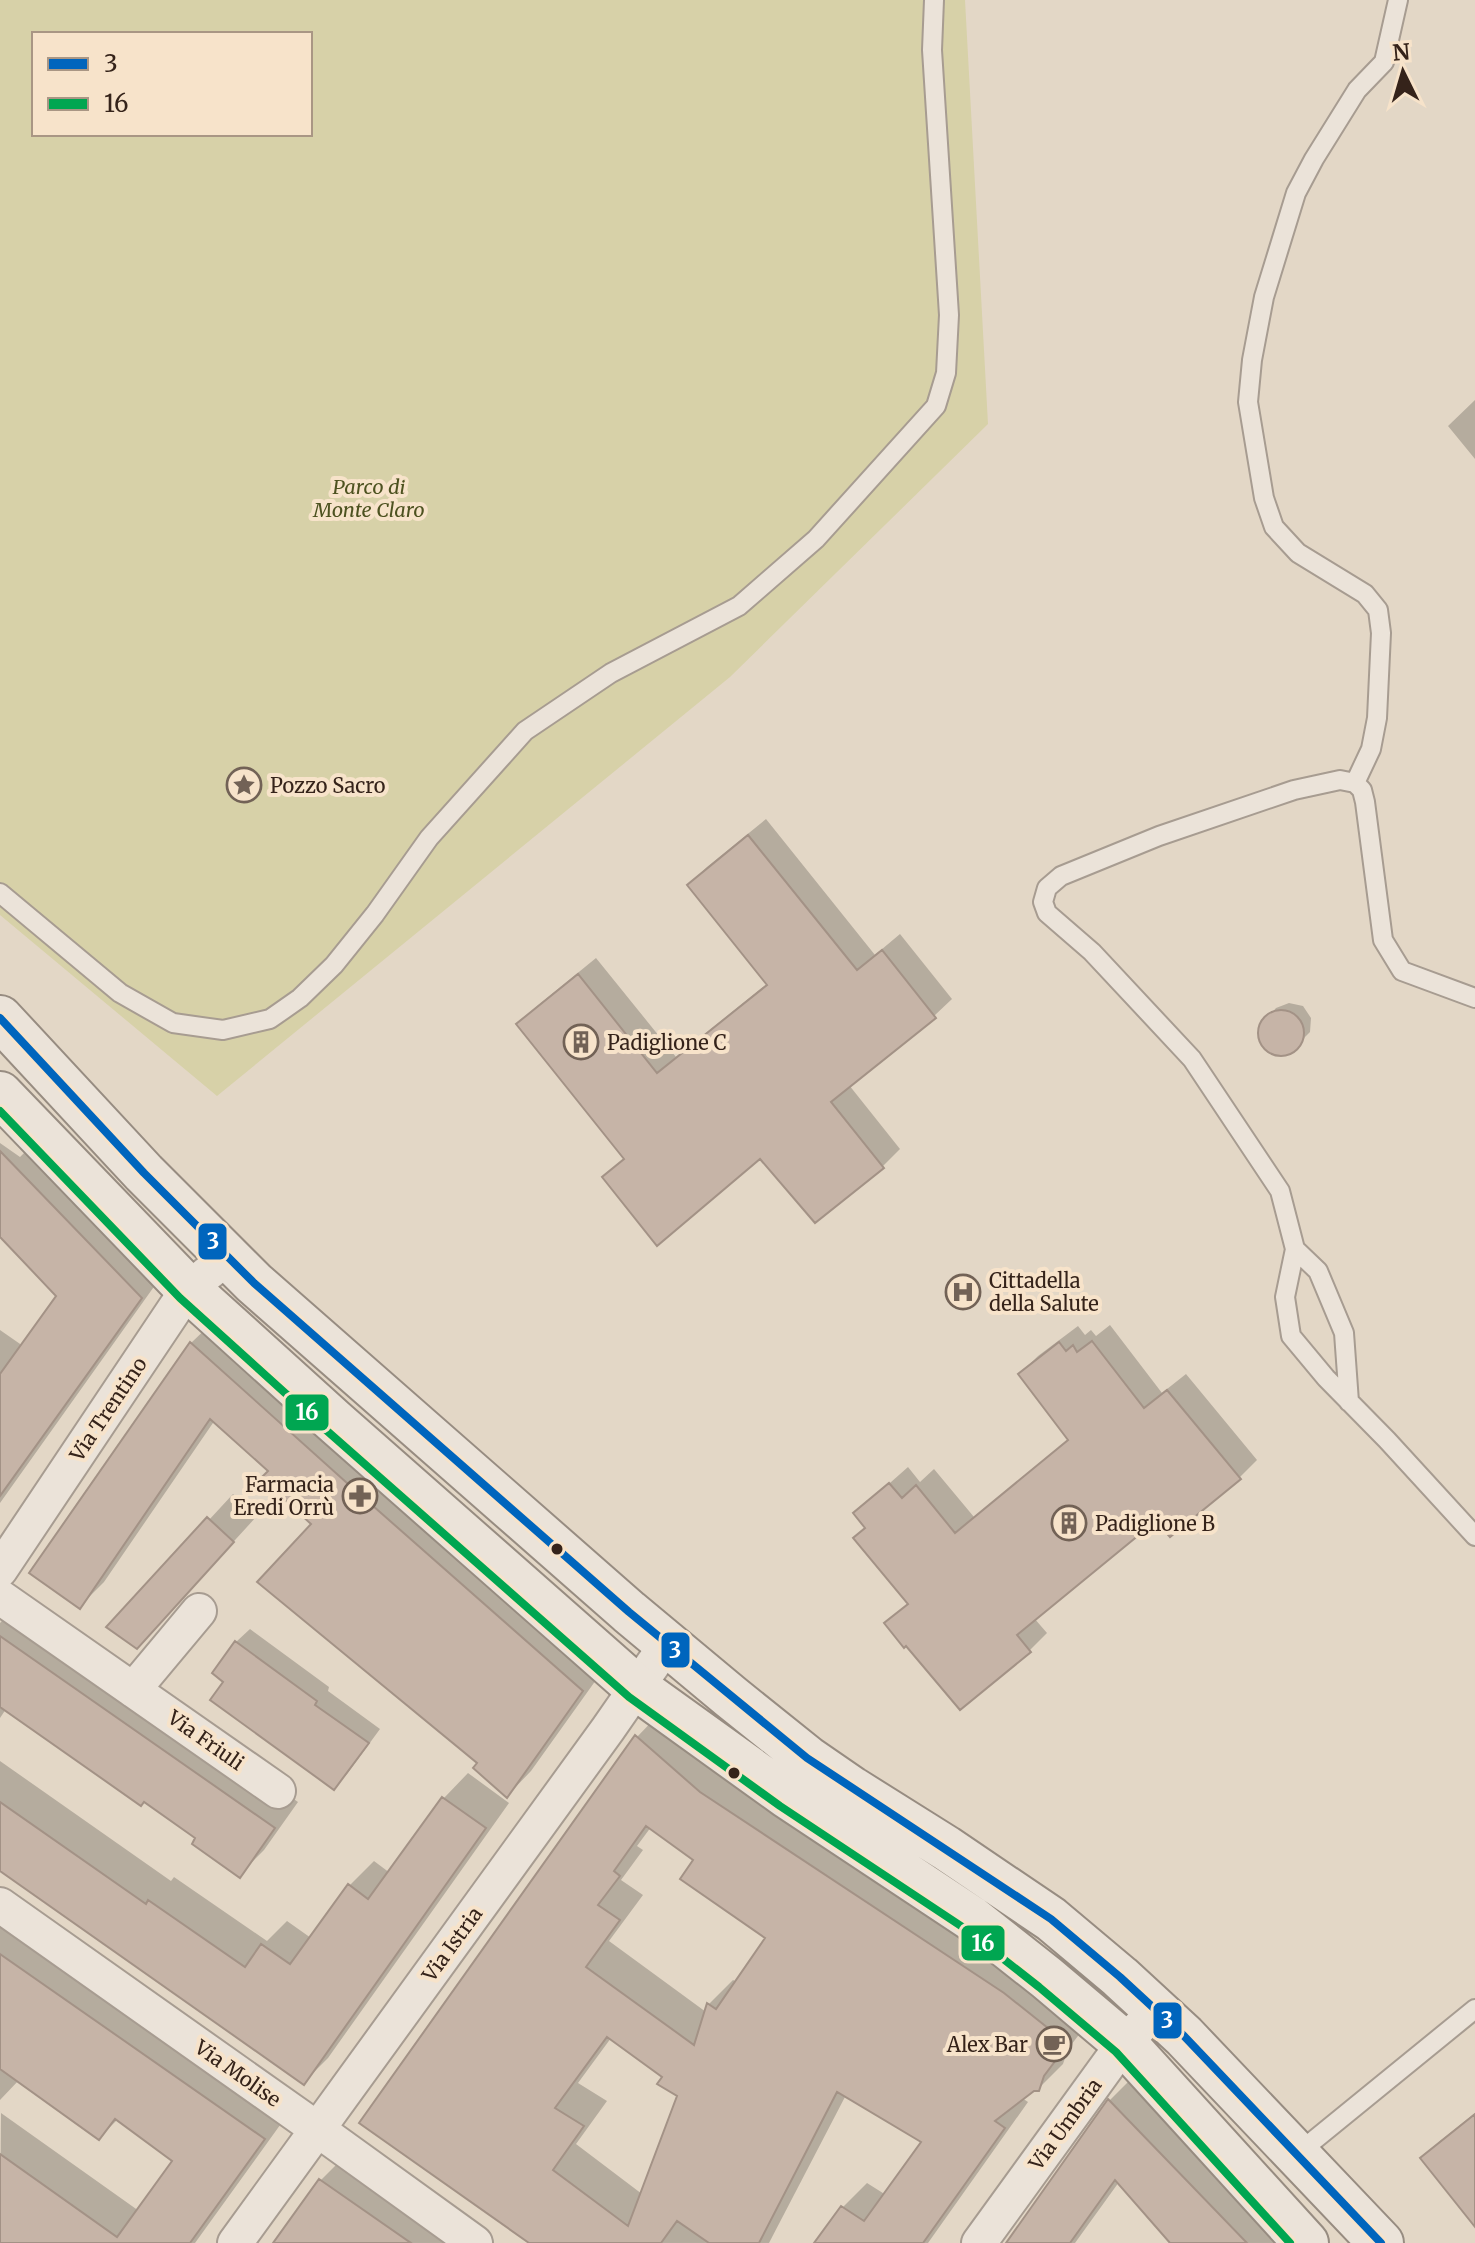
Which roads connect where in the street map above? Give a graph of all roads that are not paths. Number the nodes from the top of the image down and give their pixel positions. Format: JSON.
{"nodes":[{"id":1,"x":934,"y":0,"type":"edge"},
{"id":2,"x":1398,"y":0,"type":"edge"},
{"id":3,"x":1355,"y":783,"type":"junction"},
{"id":4,"x":0,"y":893,"type":"edge"},
{"id":5,"x":1475,"y":998,"type":"edge"},
{"id":6,"x":0,"y":1018,"type":"edge"},
{"id":7,"x":0,"y":1094,"type":"edge"},
{"id":8,"x":1295,"y":1249,"type":"junction"},
{"id":9,"x":228,"y":1257,"type":"junction"},
{"id":10,"x":188,"y":1289,"type":"junction"},
{"id":11,"x":1349,"y":1402,"type":"junction"},
{"id":12,"x":1475,"y":1536,"type":"edge"},
{"id":13,"x":0,"y":1570,"type":"edge"},
{"id":14,"x":0,"y":1597,"type":"edge"},
{"id":15,"x":199,"y":1611,"type":"dead end"},
{"id":16,"x":667,"y":1644,"type":"junction"},
{"id":17,"x":637,"y":1688,"type":"junction"},
{"id":18,"x":133,"y":1690,"type":"junction"},
{"id":19,"x":278,"y":1791,"type":"dead end"},
{"id":20,"x":0,"y":1905,"type":"edge"},
{"id":21,"x":1475,"y":2009,"type":"edge"},
{"id":22,"x":1156,"y":2010,"type":"junction"},
{"id":23,"x":1124,"y":2043,"type":"junction"},
{"id":24,"x":317,"y":2129,"type":"junction"},
{"id":25,"x":1297,"y":2154,"type":"junction"},
{"id":26,"x":1287,"y":2236,"type":"edge"},
{"id":27,"x":235,"y":2243,"type":"edge"},
{"id":28,"x":475,"y":2243,"type":"edge"},
{"id":29,"x":979,"y":2243,"type":"edge"},
{"id":30,"x":1381,"y":2243,"type":"edge"}],
"edges":[{"from":1,"to":4,"type":"lane"},
{"from":2,"to":3,"type":"lane"},
{"from":3,"to":5,"type":"lane"},
{"from":3,"to":8,"type":"lane"},
{"from":6,"to":9,"type":"street"},
{"from":7,"to":10,"type":"street"},
{"from":8,"to":11,"type":"lane"},
{"from":8,"to":11,"type":"lane"},
{"from":9,"to":10,"type":"street","name":"Via Trentino"},
{"from":9,"to":16,"type":"street"},
{"from":10,"to":13,"type":"street","name":"Via Trentino"},
{"from":10,"to":17,"type":"street"},
{"from":11,"to":12,"type":"lane"},
{"from":14,"to":18,"type":"street","name":"Via Friuli"},
{"from":15,"to":18,"type":"street"},
{"from":16,"to":17,"type":"street","name":"Via Istria"},
{"from":16,"to":22,"type":"street"},
{"from":17,"to":23,"type":"street"},
{"from":17,"to":24,"type":"street","name":"Via Istria"},
{"from":18,"to":19,"type":"street","name":"Via Friuli"},
{"from":20,"to":24,"type":"street","name":"Via Molise"},
{"from":21,"to":25,"type":"lane"},
{"from":22,"to":23,"type":"street","name":"Via Umbria"},
{"from":22,"to":25,"type":"street"},
{"from":23,"to":26,"type":"street"},
{"from":23,"to":29,"type":"street","name":"Via Umbria"},
{"from":24,"to":27,"type":"street","name":"Via Istria"},
{"from":24,"to":28,"type":"street","name":"Via Molise"},
{"from":25,"to":30,"type":"street"}]}
